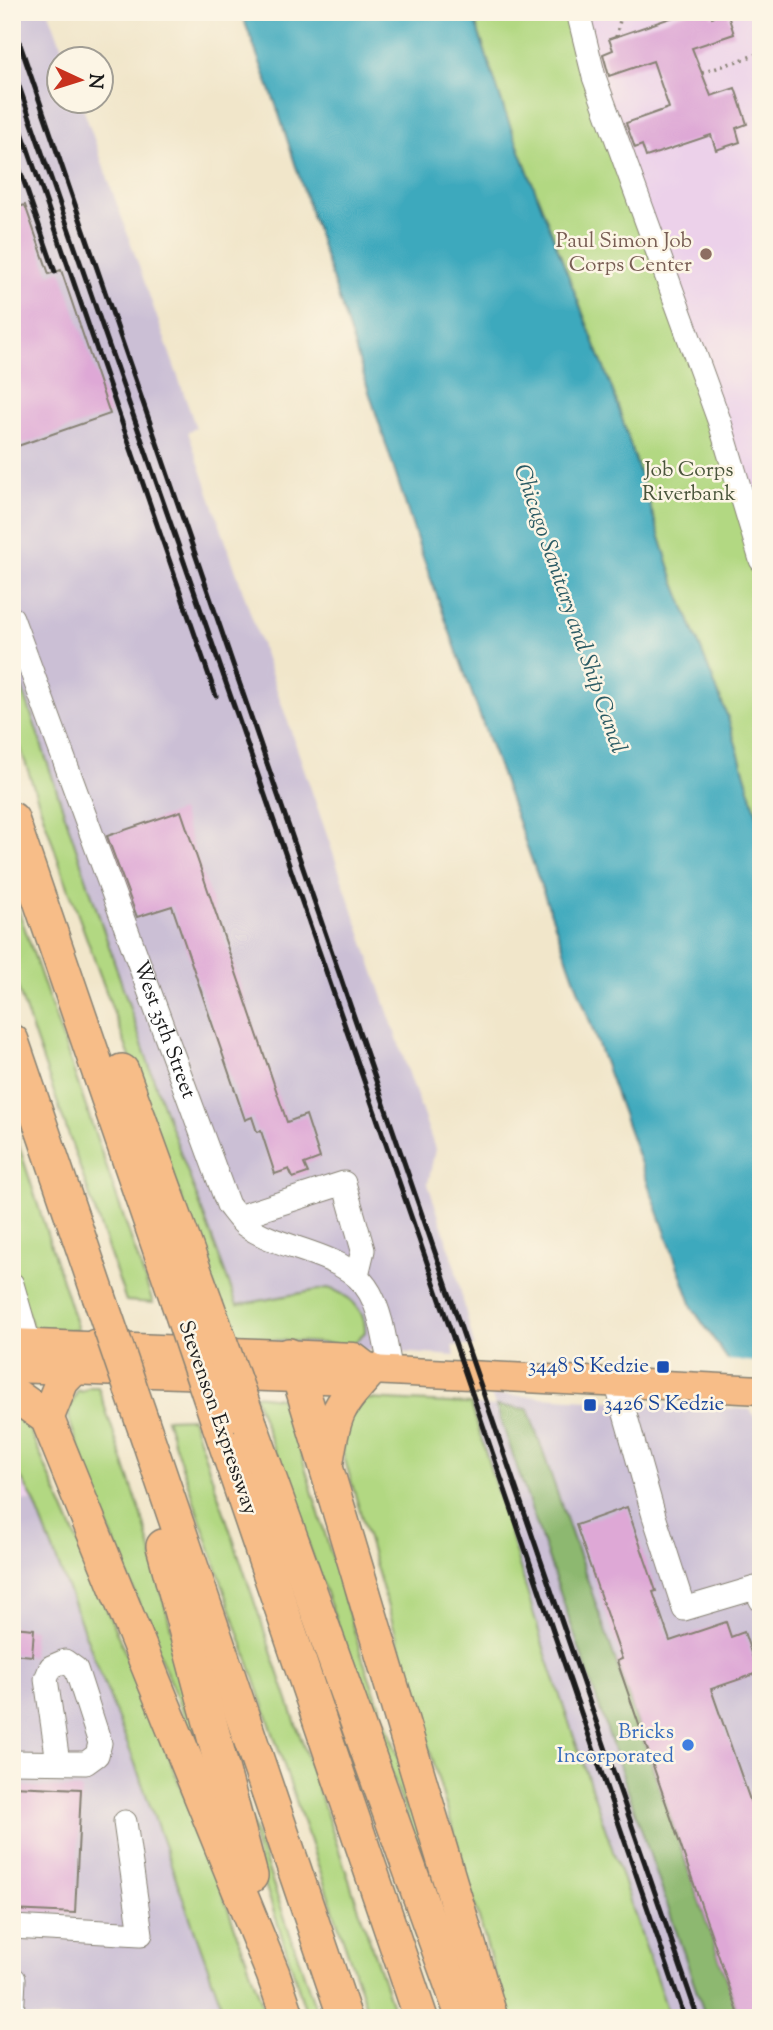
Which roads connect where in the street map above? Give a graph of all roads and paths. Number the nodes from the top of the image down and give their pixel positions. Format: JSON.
{"nodes":[{"id":1,"x":578,"y":12,"type":"edge"},
{"id":2,"x":622,"y":12,"type":"edge"},
{"id":3,"x":616,"y":37,"type":"dead end"},
{"id":4,"x":761,"y":53,"type":"edge"},
{"id":5,"x":702,"y":73,"type":"dead end"},
{"id":6,"x":761,"y":560,"type":"edge"},
{"id":7,"x":12,"y":618,"type":"edge"},
{"id":8,"x":12,"y":819,"type":"edge"},
{"id":9,"x":12,"y":1041,"type":"edge"},
{"id":10,"x":238,"y":1217,"type":"junction"},
{"id":11,"x":357,"y":1275,"type":"junction"},
{"id":12,"x":12,"y":1284,"type":"edge"},
{"id":13,"x":21,"y":1343,"type":"edge"},
{"id":14,"x":96,"y":1346,"type":"junction"},
{"id":15,"x":294,"y":1367,"type":"junction"},
{"id":16,"x":12,"y":1368,"type":"edge"},
{"id":17,"x":71,"y":1370,"type":"junction"},
{"id":18,"x":381,"y":1371,"type":"junction"},
{"id":19,"x":616,"y":1382,"type":"junction"},
{"id":20,"x":761,"y":1390,"type":"edge"},
{"id":21,"x":12,"y":1393,"type":"edge"},
{"id":22,"x":47,"y":1418,"type":"junction"},
{"id":23,"x":235,"y":1426,"type":"junction"},
{"id":24,"x":145,"y":1431,"type":"junction"},
{"id":25,"x":326,"y":1467,"type":"junction"},
{"id":26,"x":761,"y":1600,"type":"edge"},
{"id":27,"x":12,"y":1762,"type":"edge"},
{"id":28,"x":58,"y":1762,"type":"junction"},
{"id":29,"x":125,"y":1822,"type":"dead end"},
{"id":30,"x":12,"y":1927,"type":"edge"},
{"id":31,"x":273,"y":1974,"type":"junction"},
{"id":32,"x":12,"y":1979,"type":"edge"},
{"id":33,"x":12,"y":2018,"type":"edge"},
{"id":34,"x":288,"y":2018,"type":"edge"},
{"id":35,"x":345,"y":2018,"type":"edge"},
{"id":36,"x":421,"y":2018,"type":"edge"},
{"id":37,"x":463,"y":2018,"type":"edge"},
{"id":38,"x":491,"y":2018,"type":"edge"}],
"edges":[{"from":1,"to":6,"type":"street"},
{"from":2,"to":3,"type":"path"},
{"from":4,"to":5,"type":"path"},
{"from":7,"to":10,"type":"street","name":"West 35th Street"},
{"from":8,"to":23,"type":"highway","name":"Stevenson Expressway","bridge":true},
{"from":9,"to":24,"type":"highway","bridge":true},
{"from":10,"to":11,"type":"street","name":"West 35th Street"},
{"from":10,"to":11,"type":"street"},
{"from":11,"to":18,"type":"street"},
{"from":12,"to":13,"type":"street"},
{"from":13,"to":14,"type":"main road"},
{"from":14,"to":15,"type":"main road"},
{"from":14,"to":17,"type":"highway"},
{"from":15,"to":17,"type":"main road"},
{"from":15,"to":18,"type":"main road"},
{"from":15,"to":25,"type":"highway"},
{"from":16,"to":17,"type":"main road"},
{"from":17,"to":22,"type":"highway"},
{"from":18,"to":19,"type":"main road"},
{"from":18,"to":25,"type":"highway"},
{"from":19,"to":20,"type":"main road"},
{"from":19,"to":26,"type":"street"},
{"from":21,"to":22,"type":"highway"},
{"from":22,"to":31,"type":"highway"},
{"from":23,"to":36,"type":"highway","name":"Stevenson Expressway"},
{"from":23,"to":37,"type":"highway"},
{"from":24,"to":31,"type":"highway"},
{"from":24,"to":35,"type":"highway"},
{"from":25,"to":38,"type":"highway"},
{"from":27,"to":28,"type":"street"},
{"from":28,"to":28,"type":"street"},
{"from":29,"to":30,"type":"street"},
{"from":31,"to":34,"type":"highway"},
{"from":32,"to":33,"type":"street"}]}
